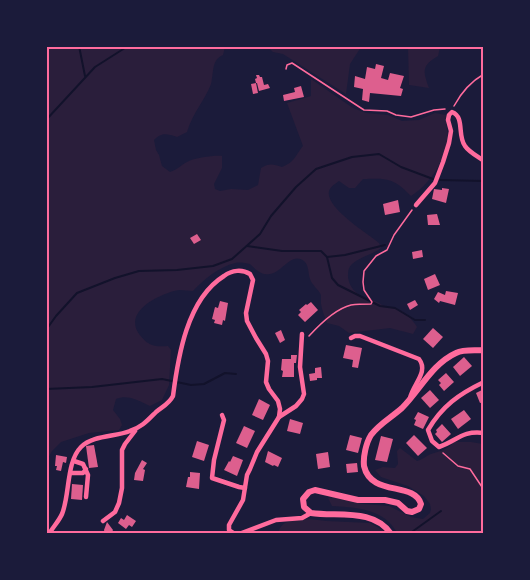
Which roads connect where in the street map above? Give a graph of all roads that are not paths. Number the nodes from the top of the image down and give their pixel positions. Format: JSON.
{"nodes":[{"id":1,"x":483,"y":161,"type":"edge"},
{"id":2,"x":416,"y":205,"type":"road end"},
{"id":3,"x":302,"y":334,"type":"dead end"},
{"id":4,"x":351,"y":338,"type":"dead end"},
{"id":5,"x":483,"y":351,"type":"edge"},
{"id":6,"x":483,"y":382,"type":"edge"},
{"id":7,"x":410,"y":399,"type":"junction"},
{"id":8,"x":222,"y":415,"type":"dead end"},
{"id":9,"x":279,"y":417,"type":"junction"},
{"id":10,"x":137,"y":429,"type":"junction"},
{"id":11,"x":483,"y":433,"type":"edge"},
{"id":12,"x":74,"y":461,"type":"junction"},
{"id":13,"x":86,"y":469,"type":"junction"},
{"id":14,"x":71,"y":473,"type":"junction"},
{"id":15,"x":245,"y":488,"type":"junction"},
{"id":16,"x":86,"y":497,"type":"dead end"},
{"id":17,"x":310,"y":513,"type":"junction"},
{"id":18,"x":103,"y":521,"type":"dead end"},
{"id":19,"x":228,"y":532,"type":"edge"},
{"id":20,"x":48,"y":534,"type":"edge"},
{"id":21,"x":237,"y":534,"type":"edge"},
{"id":22,"x":391,"y":534,"type":"edge"}],
"edges":[{"from":1,"to":2,"type":"street"},
{"from":3,"to":9,"type":"street"},
{"from":4,"to":7,"type":"street"},
{"from":5,"to":7,"type":"main road"},
{"from":6,"to":11,"type":"street"},
{"from":7,"to":17,"type":"main road"},
{"from":8,"to":15,"type":"street"},
{"from":9,"to":10,"type":"street"},
{"from":9,"to":15,"type":"street"},
{"from":10,"to":12,"type":"street"},
{"from":10,"to":18,"type":"street"},
{"from":12,"to":13,"type":"street"},
{"from":12,"to":14,"type":"street"},
{"from":13,"to":14,"type":"street"},
{"from":13,"to":16,"type":"street"},
{"from":14,"to":20,"type":"street"},
{"from":15,"to":19,"type":"street"},
{"from":17,"to":21,"type":"street"},
{"from":17,"to":22,"type":"main road"},
{"from":19,"to":21,"type":"street"}]}
